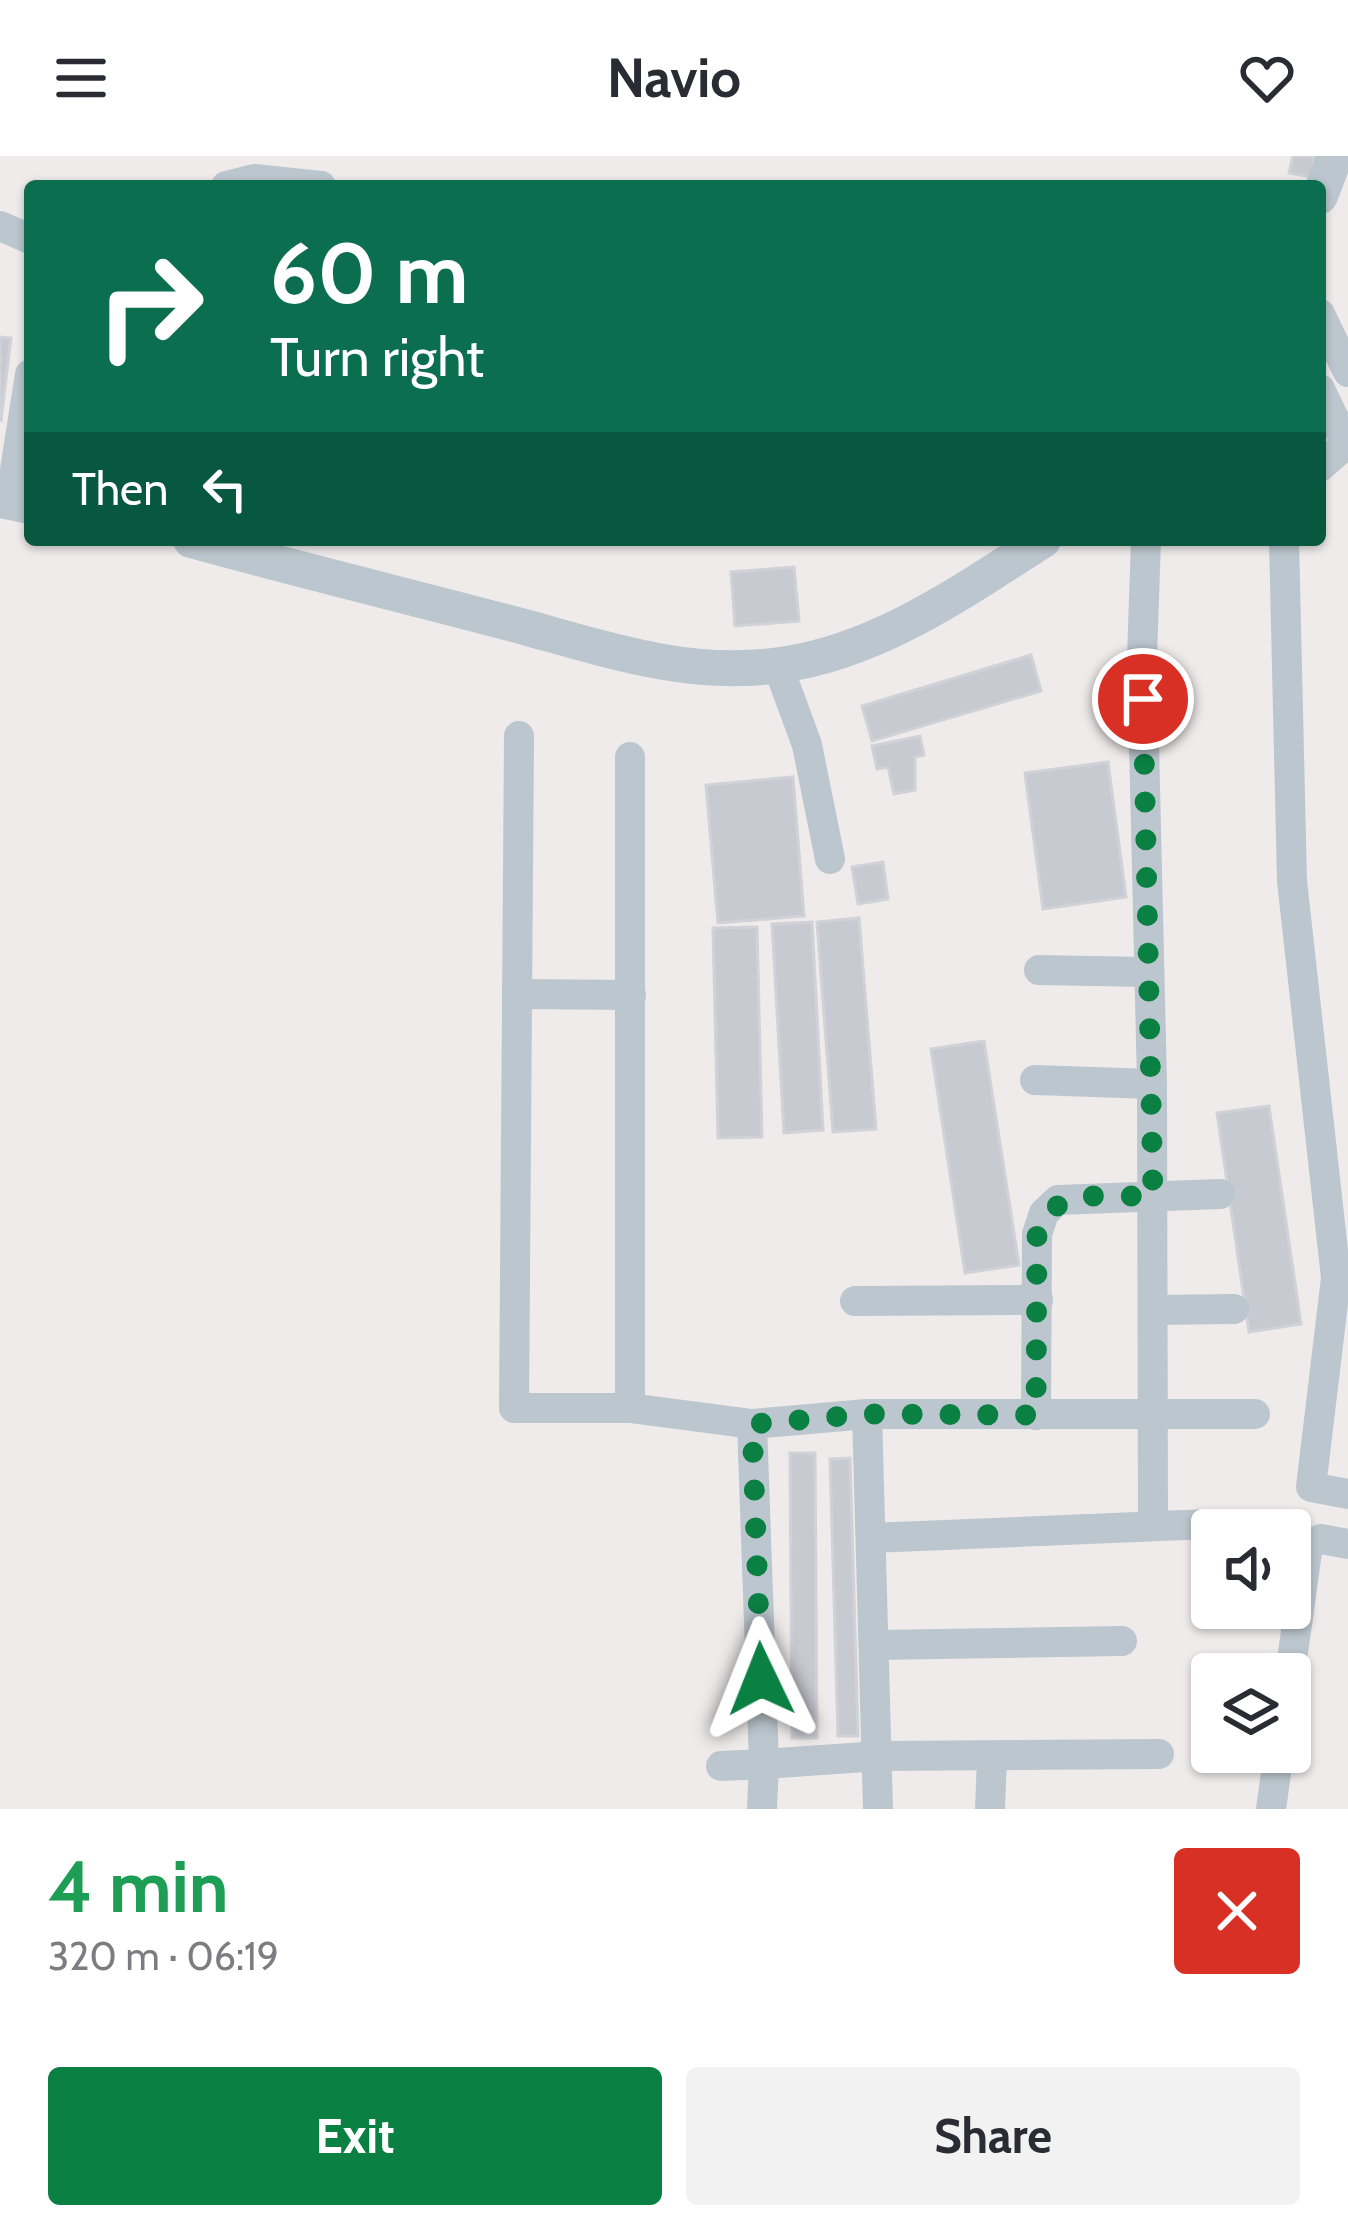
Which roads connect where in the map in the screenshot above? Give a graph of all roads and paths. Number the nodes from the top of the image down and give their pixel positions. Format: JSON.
{"nodes":[{"id":1,"x":1326,"y":327,"type":"edge"},
{"id":2,"x":1348,"y":376,"type":"edge"},
{"id":3,"x":1326,"y":402,"type":"edge"},
{"id":4,"x":24,"y":422,"type":"edge"},
{"id":5,"x":1347,"y":446,"type":"edge"},
{"id":6,"x":14,"y":502,"type":"edge"},
{"id":7,"x":213,"y":546,"type":"edge"},
{"id":8,"x":1033,"y":546,"type":"edge"},
{"id":9,"x":1284,"y":546,"type":"edge"},
{"id":10,"x":1147,"y":550,"type":"edge"},
{"id":11,"x":785,"y":682,"type":"junction"},
{"id":12,"x":519,"y":736,"type":"dead end"},
{"id":13,"x":630,"y":758,"type":"dead end"},
{"id":14,"x":830,"y":859,"type":"dead end"},
{"id":15,"x":1039,"y":970,"type":"dead end"},
{"id":16,"x":1148,"y":972,"type":"junction"},
{"id":17,"x":517,"y":994,"type":"junction"},
{"id":18,"x":631,"y":995,"type":"junction"},
{"id":19,"x":1035,"y":1080,"type":"dead end"},
{"id":20,"x":1152,"y":1084,"type":"junction"},
{"id":21,"x":1220,"y":1194,"type":"dead end"},
{"id":22,"x":1153,"y":1196,"type":"junction"},
{"id":23,"x":1038,"y":1300,"type":"junction"},
{"id":24,"x":855,"y":1301,"type":"dead end"},
{"id":25,"x":1234,"y":1309,"type":"dead end"},
{"id":26,"x":1153,"y":1310,"type":"junction"},
{"id":27,"x":630,"y":1408,"type":"junction"},
{"id":28,"x":867,"y":1414,"type":"junction"},
{"id":29,"x":1255,"y":1414,"type":"dead end"},
{"id":30,"x":1036,"y":1415,"type":"junction"},
{"id":31,"x":1154,"y":1416,"type":"junction"},
{"id":32,"x":752,"y":1424,"type":"junction"},
{"id":33,"x":1348,"y":1494,"type":"edge"},
{"id":34,"x":1191,"y":1524,"type":"edge"},
{"id":35,"x":1153,"y":1526,"type":"junction"},
{"id":36,"x":872,"y":1538,"type":"junction"},
{"id":37,"x":1348,"y":1544,"type":"edge"},
{"id":38,"x":1121,"y":1641,"type":"dead end"},
{"id":39,"x":875,"y":1645,"type":"junction"},
{"id":40,"x":1293,"y":1653,"type":"edge"},
{"id":41,"x":1160,"y":1754,"type":"dead end"},
{"id":42,"x":879,"y":1756,"type":"junction"},
{"id":43,"x":992,"y":1759,"type":"junction"},
{"id":44,"x":764,"y":1764,"type":"junction"},
{"id":45,"x":721,"y":1766,"type":"dead end"},
{"id":46,"x":1276,"y":1773,"type":"edge"},
{"id":47,"x":762,"y":1809,"type":"edge"},
{"id":48,"x":878,"y":1809,"type":"edge"},
{"id":49,"x":990,"y":1809,"type":"edge"},
{"id":50,"x":1271,"y":1809,"type":"edge"}],
"edges":[{"from":1,"to":2,"type":"street"},
{"from":3,"to":5,"type":"street"},
{"from":4,"to":6,"type":"street"},
{"from":7,"to":11,"type":"street"},
{"from":8,"to":11,"type":"street"},
{"from":9,"to":33,"type":"street"},
{"from":10,"to":16,"type":"street"},
{"from":11,"to":14,"type":"street"},
{"from":12,"to":17,"type":"street"},
{"from":13,"to":18,"type":"street"},
{"from":15,"to":16,"type":"street"},
{"from":16,"to":20,"type":"street"},
{"from":17,"to":18,"type":"street"},
{"from":17,"to":27,"type":"street"},
{"from":18,"to":27,"type":"street"},
{"from":19,"to":20,"type":"street"},
{"from":20,"to":22,"type":"street"},
{"from":21,"to":22,"type":"street"},
{"from":22,"to":23,"type":"street"},
{"from":22,"to":26,"type":"street"},
{"from":23,"to":24,"type":"street"},
{"from":23,"to":30,"type":"street"},
{"from":25,"to":26,"type":"street"},
{"from":26,"to":31,"type":"street"},
{"from":27,"to":32,"type":"street"},
{"from":28,"to":30,"type":"street"},
{"from":28,"to":32,"type":"street"},
{"from":28,"to":36,"type":"street"},
{"from":29,"to":31,"type":"street"},
{"from":30,"to":31,"type":"street"},
{"from":31,"to":35,"type":"street"},
{"from":32,"to":44,"type":"street"},
{"from":34,"to":35,"type":"street"},
{"from":35,"to":36,"type":"street"},
{"from":36,"to":39,"type":"street"},
{"from":37,"to":40,"type":"street"},
{"from":38,"to":39,"type":"street"},
{"from":39,"to":42,"type":"street"},
{"from":41,"to":43,"type":"street"},
{"from":42,"to":43,"type":"street"},
{"from":42,"to":44,"type":"street"},
{"from":42,"to":48,"type":"street"},
{"from":43,"to":49,"type":"street"},
{"from":44,"to":45,"type":"street"},
{"from":44,"to":47,"type":"street"},
{"from":46,"to":50,"type":"street"}]}
